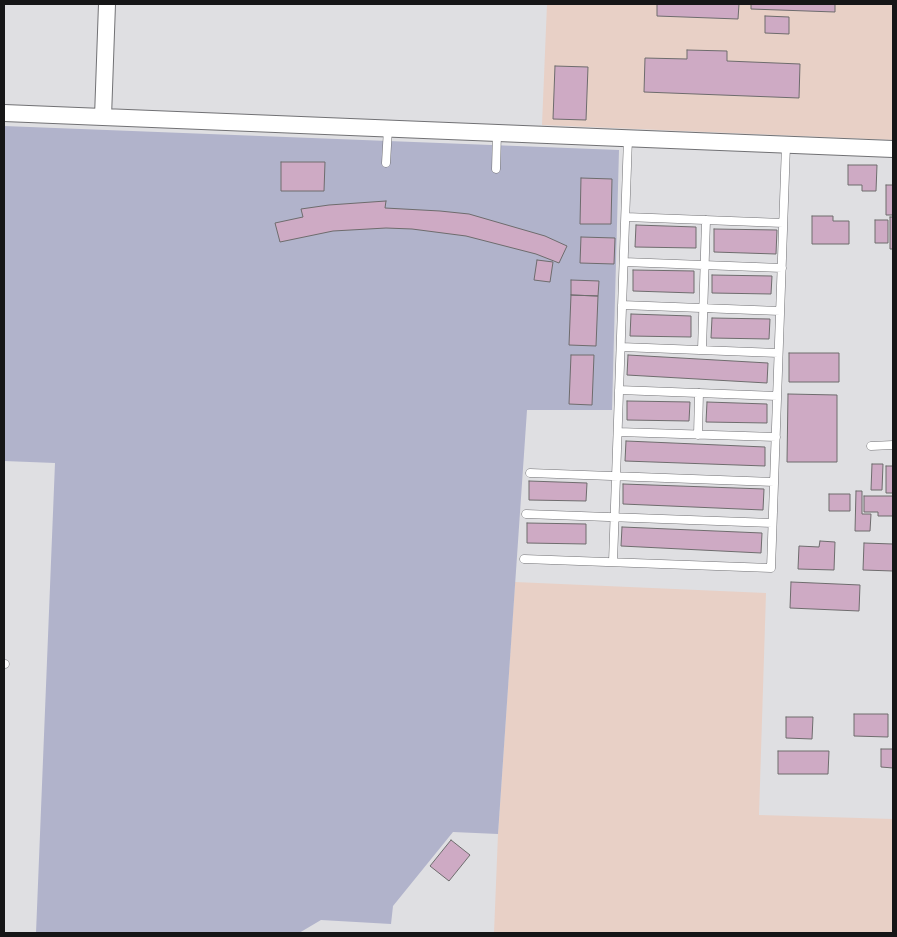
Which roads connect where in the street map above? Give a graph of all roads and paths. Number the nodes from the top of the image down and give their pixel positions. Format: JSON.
{"nodes":[{"id":1,"x":108,"y":4,"type":"edge"},
{"id":2,"x":4,"y":113,"type":"edge"},
{"id":3,"x":103,"y":117,"type":"junction"},
{"id":4,"x":388,"y":128,"type":"junction"},
{"id":5,"x":497,"y":133,"type":"junction"},
{"id":6,"x":628,"y":138,"type":"junction"},
{"id":7,"x":786,"y":144,"type":"junction"},
{"id":8,"x":893,"y":149,"type":"edge"},
{"id":9,"x":386,"y":163,"type":"dead end"},
{"id":10,"x":496,"y":169,"type":"dead end"},
{"id":11,"x":626,"y":217,"type":"junction"},
{"id":12,"x":706,"y":220,"type":"junction"},
{"id":13,"x":783,"y":223,"type":"junction"},
{"id":14,"x":624,"y":262,"type":"junction"},
{"id":15,"x":705,"y":265,"type":"junction"},
{"id":16,"x":782,"y":268,"type":"junction"},
{"id":17,"x":622,"y":305,"type":"junction"},
{"id":18,"x":703,"y":308,"type":"junction"},
{"id":19,"x":780,"y":311,"type":"junction"},
{"id":20,"x":621,"y":347,"type":"junction"},
{"id":21,"x":702,"y":350,"type":"junction"},
{"id":22,"x":778,"y":353,"type":"junction"},
{"id":23,"x":619,"y":390,"type":"junction"},
{"id":24,"x":699,"y":393,"type":"junction"},
{"id":25,"x":777,"y":396,"type":"junction"},
{"id":26,"x":618,"y":432,"type":"junction"},
{"id":27,"x":698,"y":435,"type":"junction"},
{"id":28,"x":776,"y":437,"type":"junction"},
{"id":29,"x":871,"y":446,"type":"dead end"},
{"id":30,"x":893,"y":446,"type":"edge"},
{"id":31,"x":530,"y":473,"type":"dead end"},
{"id":32,"x":616,"y":476,"type":"junction"},
{"id":33,"x":774,"y":482,"type":"junction"},
{"id":34,"x":526,"y":514,"type":"dead end"},
{"id":35,"x":615,"y":517,"type":"junction"},
{"id":36,"x":772,"y":523,"type":"junction"},
{"id":37,"x":524,"y":559,"type":"dead end"},
{"id":38,"x":613,"y":562,"type":"junction"}],
"edges":[{"from":1,"to":3,"type":"street"},
{"from":2,"to":3,"type":"street"},
{"from":3,"to":4,"type":"street"},
{"from":4,"to":5,"type":"street"},
{"from":4,"to":9,"type":"lane"},
{"from":5,"to":6,"type":"street"},
{"from":5,"to":10,"type":"lane"},
{"from":6,"to":7,"type":"street"},
{"from":6,"to":11,"type":"lane"},
{"from":7,"to":8,"type":"street"},
{"from":7,"to":13,"type":"lane"},
{"from":11,"to":12,"type":"lane"},
{"from":11,"to":14,"type":"lane"},
{"from":12,"to":13,"type":"lane"},
{"from":12,"to":15,"type":"lane"},
{"from":13,"to":16,"type":"lane"},
{"from":14,"to":15,"type":"lane"},
{"from":14,"to":17,"type":"lane"},
{"from":15,"to":16,"type":"lane"},
{"from":15,"to":18,"type":"lane"},
{"from":16,"to":19,"type":"lane"},
{"from":17,"to":18,"type":"lane"},
{"from":17,"to":20,"type":"lane"},
{"from":18,"to":19,"type":"lane"},
{"from":18,"to":21,"type":"lane"},
{"from":19,"to":22,"type":"lane"},
{"from":20,"to":21,"type":"lane"},
{"from":20,"to":23,"type":"lane"},
{"from":21,"to":22,"type":"lane"},
{"from":22,"to":25,"type":"lane"},
{"from":23,"to":24,"type":"lane"},
{"from":23,"to":26,"type":"lane"},
{"from":24,"to":25,"type":"lane"},
{"from":24,"to":27,"type":"lane"},
{"from":25,"to":28,"type":"lane"},
{"from":26,"to":27,"type":"lane"},
{"from":26,"to":32,"type":"lane"},
{"from":27,"to":28,"type":"lane"},
{"from":28,"to":33,"type":"lane"},
{"from":29,"to":30,"type":"lane"},
{"from":31,"to":32,"type":"lane"},
{"from":32,"to":33,"type":"lane"},
{"from":32,"to":35,"type":"lane"},
{"from":33,"to":36,"type":"lane"},
{"from":34,"to":35,"type":"lane"},
{"from":35,"to":36,"type":"lane"},
{"from":35,"to":38,"type":"lane"},
{"from":36,"to":38,"type":"lane"},
{"from":37,"to":38,"type":"lane"}]}
